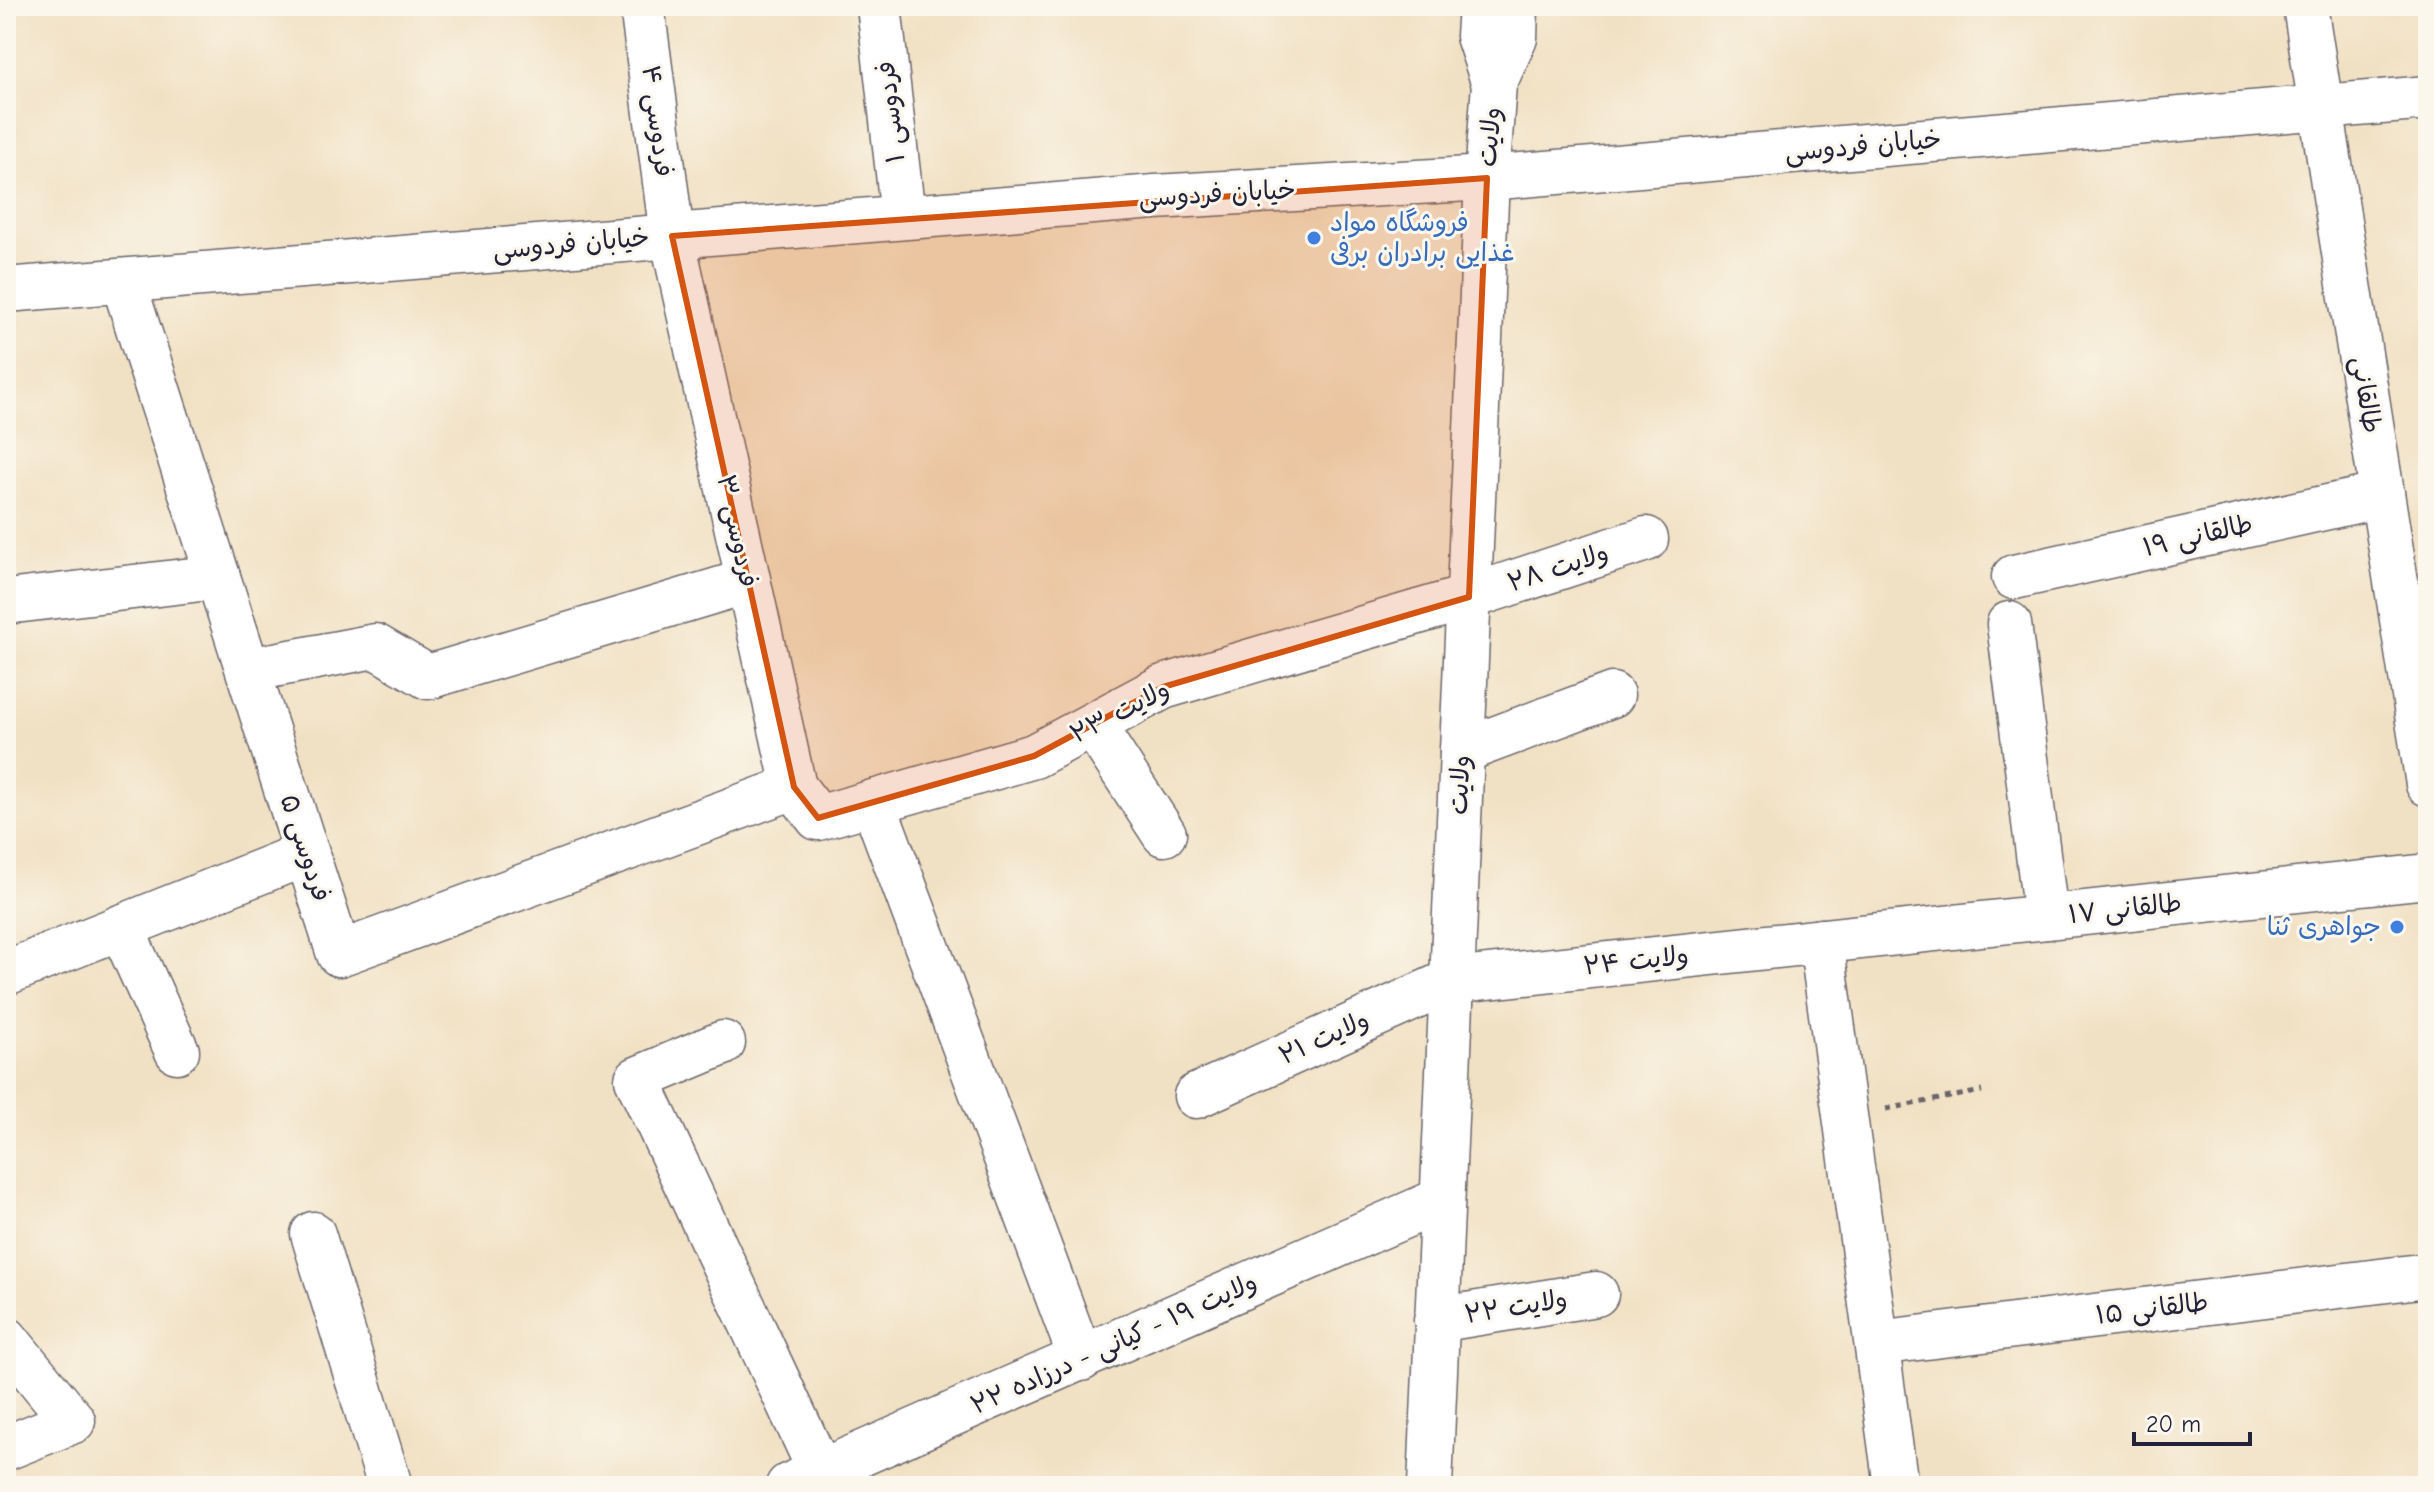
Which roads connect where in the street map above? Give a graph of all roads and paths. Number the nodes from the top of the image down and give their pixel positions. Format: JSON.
{"nodes":[{"id":1,"x":642,"y":6,"type":"edge"},
{"id":2,"x":879,"y":6,"type":"edge"},
{"id":3,"x":1480,"y":6,"type":"edge"},
{"id":4,"x":1516,"y":6,"type":"edge"},
{"id":5,"x":2305,"y":6,"type":"edge"},
{"id":6,"x":1494,"y":84,"type":"junction"},
{"id":7,"x":2428,"y":98,"type":"edge"},
{"id":8,"x":2321,"y":108,"type":"junction"},
{"id":9,"x":1487,"y":178,"type":"junction"},
{"id":10,"x":903,"y":217,"type":"junction"},
{"id":11,"x":672,"y":236,"type":"junction"},
{"id":12,"x":123,"y":281,"type":"junction"},
{"id":13,"x":6,"y":290,"type":"edge"},
{"id":14,"x":2382,"y":495,"type":"junction"},
{"id":15,"x":1646,"y":539,"type":"dead end"},
{"id":16,"x":218,"y":577,"type":"junction"},
{"id":17,"x":2014,"y":577,"type":"dead end"},
{"id":18,"x":748,"y":581,"type":"junction"},
{"id":19,"x":1469,"y":597,"type":"junction"},
{"id":20,"x":6,"y":602,"type":"edge"},
{"id":21,"x":2009,"y":624,"type":"dead end"},
{"id":22,"x":248,"y":670,"type":"junction"},
{"id":23,"x":1612,"y":695,"type":"dead end"},
{"id":24,"x":1093,"y":725,"type":"junction"},
{"id":25,"x":1462,"y":751,"type":"junction"},
{"id":26,"x":2428,"y":784,"type":"edge"},
{"id":27,"x":806,"y":802,"type":"junction"},
{"id":28,"x":873,"y":802,"type":"junction"},
{"id":29,"x":1164,"y":834,"type":"dead end"},
{"id":30,"x":307,"y":853,"type":"junction"},
{"id":31,"x":2428,"y":876,"type":"edge"},
{"id":32,"x":2046,"y":917,"type":"junction"},
{"id":33,"x":121,"y":927,"type":"junction"},
{"id":34,"x":1821,"y":941,"type":"junction"},
{"id":35,"x":6,"y":973,"type":"edge"},
{"id":36,"x":1451,"y":981,"type":"junction"},
{"id":37,"x":723,"y":1043,"type":"dead end"},
{"id":38,"x":177,"y":1051,"type":"dead end"},
{"id":39,"x":1982,"y":1091,"type":"dead end"},
{"id":40,"x":1196,"y":1096,"type":"dead end"},
{"id":41,"x":1846,"y":1117,"type":"junction"},
{"id":42,"x":1441,"y":1200,"type":"junction"},
{"id":43,"x":313,"y":1234,"type":"dead end"},
{"id":44,"x":2428,"y":1275,"type":"edge"},
{"id":45,"x":1596,"y":1294,"type":"dead end"},
{"id":46,"x":1436,"y":1320,"type":"junction"},
{"id":47,"x":6,"y":1339,"type":"edge"},
{"id":48,"x":1877,"y":1343,"type":"junction"},
{"id":49,"x":1081,"y":1359,"type":"junction"},
{"id":50,"x":6,"y":1448,"type":"edge"},
{"id":51,"x":804,"y":1480,"type":"edge"},
{"id":52,"x":390,"y":1486,"type":"edge"},
{"id":53,"x":1430,"y":1486,"type":"edge"},
{"id":54,"x":1896,"y":1486,"type":"edge"}],
"edges":[{"from":1,"to":11,"type":"street","name":"فردوسی ۴"},
{"from":2,"to":10,"type":"street","name":"فردوسی ۱"},
{"from":3,"to":6,"type":"street","name":"ولایت"},
{"from":4,"to":6,"type":"street","name":"ولایت"},
{"from":5,"to":8,"type":"street","name":"طالقانی"},
{"from":6,"to":9,"type":"street","name":"ولایت"},
{"from":7,"to":8,"type":"street","name":"خیابان فردوسی"},
{"from":8,"to":9,"type":"street","name":"خیابان فردوسی"},
{"from":8,"to":14,"type":"street","name":"طالقانی"},
{"from":9,"to":10,"type":"street","name":"خیابان فردوسی"},
{"from":9,"to":19,"type":"street","name":"ولایت"},
{"from":10,"to":11,"type":"street","name":"خیابان فردوسی"},
{"from":11,"to":12,"type":"street","name":"خیابان فردوسی"},
{"from":11,"to":18,"type":"street","name":"فردوسی ۳"},
{"from":12,"to":13,"type":"street","name":"خیابان فردوسی"},
{"from":12,"to":16,"type":"street","name":"فردوسی ۵"},
{"from":14,"to":17,"type":"street","name":"طالقانی ۱۹"},
{"from":14,"to":26,"type":"street","name":"طالقانی"},
{"from":15,"to":19,"type":"street","name":"ولایت ۲۸"},
{"from":16,"to":20,"type":"street"},
{"from":16,"to":22,"type":"street","name":"فردوسی ۵"},
{"from":18,"to":22,"type":"street"},
{"from":18,"to":27,"type":"street","name":"فردوسی ۳"},
{"from":19,"to":24,"type":"street","name":"ولایت ۲۳"},
{"from":19,"to":25,"type":"street","name":"ولایت"},
{"from":21,"to":32,"type":"street"},
{"from":22,"to":30,"type":"street","name":"فردوسی ۵"},
{"from":23,"to":25,"type":"street"},
{"from":24,"to":28,"type":"street","name":"ولایت ۲۳"},
{"from":24,"to":29,"type":"street"},
{"from":25,"to":36,"type":"street","name":"ولایت"},
{"from":27,"to":28,"type":"street","name":"ولایت ۲۳"},
{"from":27,"to":30,"type":"street","name":"فردوسی ۵"},
{"from":28,"to":49,"type":"street"},
{"from":30,"to":33,"type":"street"},
{"from":31,"to":32,"type":"street","name":"طالقانی ۱۷"},
{"from":32,"to":34,"type":"street","name":"طالقانی ۱۷"},
{"from":33,"to":35,"type":"street"},
{"from":33,"to":38,"type":"street"},
{"from":34,"to":36,"type":"street","name":"ولایت ۲۴"},
{"from":34,"to":41,"type":"street"},
{"from":36,"to":40,"type":"street","name":"ولایت ۲۱"},
{"from":36,"to":42,"type":"street","name":"ولایت"},
{"from":37,"to":51,"type":"street"},
{"from":39,"to":41,"type":"path"},
{"from":41,"to":48,"type":"street"},
{"from":42,"to":46,"type":"street","name":"ولایت"},
{"from":42,"to":49,"type":"street","name":"ولایت ۱۹ - کیانی - درزاده ۲۲"},
{"from":43,"to":52,"type":"street"},
{"from":44,"to":48,"type":"street","name":"طالقانی ۱۵"},
{"from":45,"to":46,"type":"street","name":"ولایت ۲۲"},
{"from":46,"to":53,"type":"street","name":"ولایت"},
{"from":47,"to":50,"type":"street"},
{"from":48,"to":54,"type":"street"},
{"from":49,"to":51,"type":"street","name":"ولایت ۱۹ - کیانی - درزاده ۲۲"}]}
